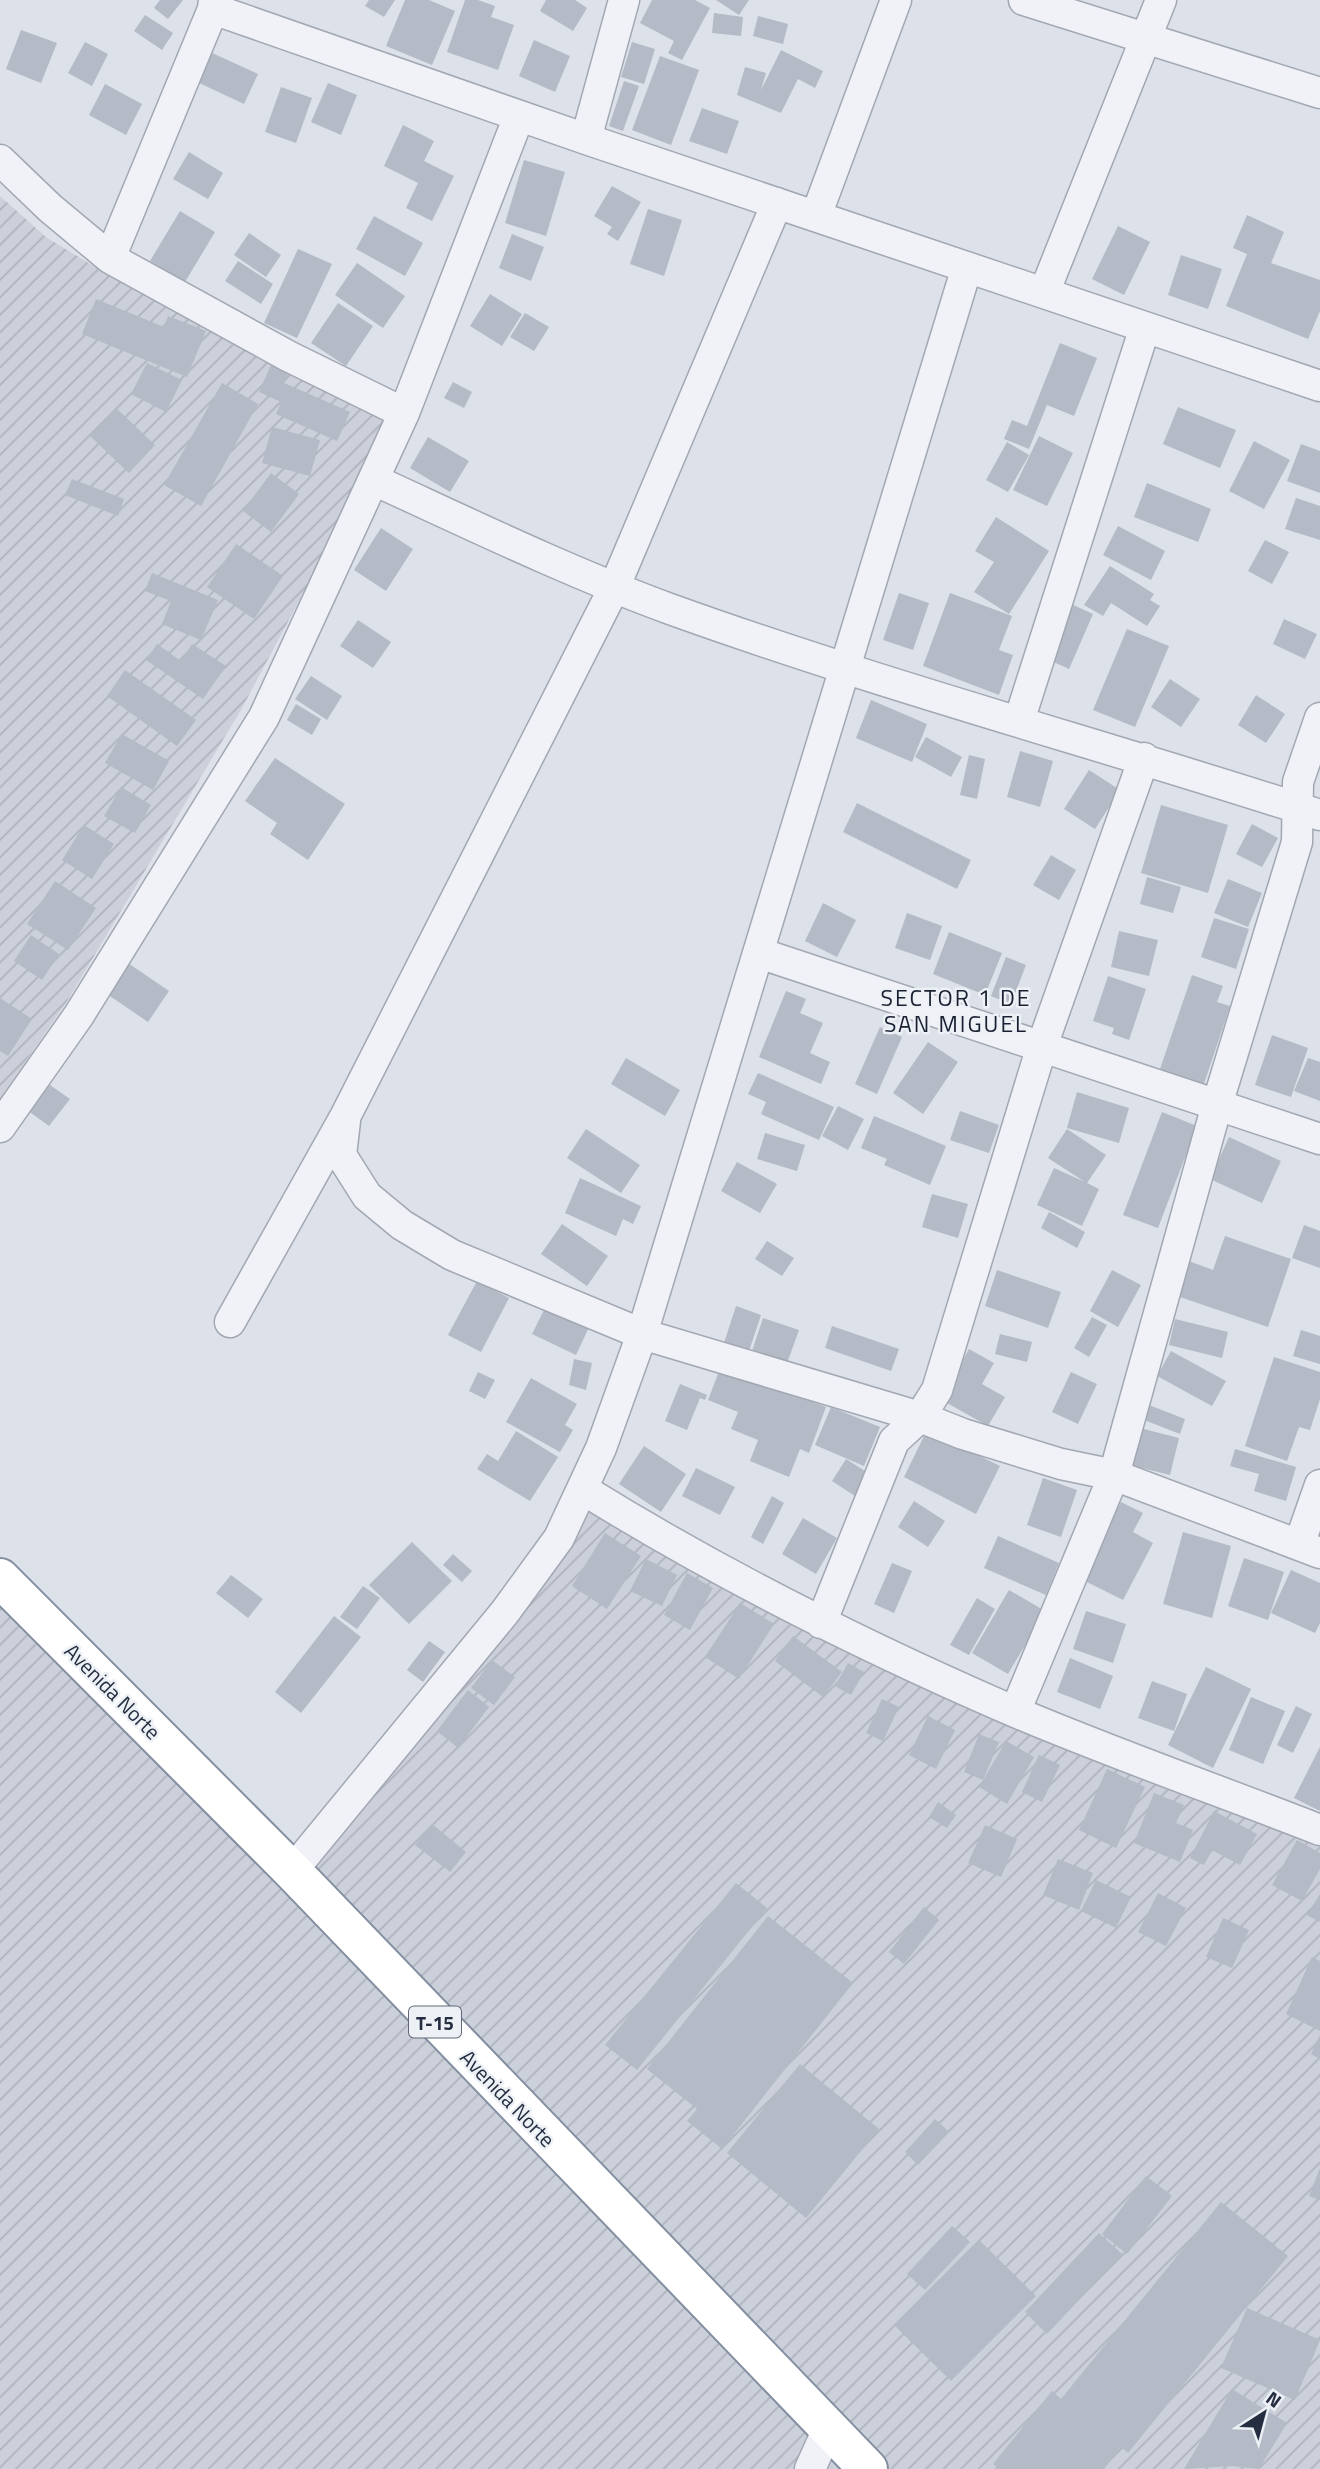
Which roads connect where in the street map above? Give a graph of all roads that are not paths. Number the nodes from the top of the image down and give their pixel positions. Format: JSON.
{"nodes":[{"id":1,"x":624,"y":0,"type":"edge"},
{"id":2,"x":896,"y":0,"type":"edge"},
{"id":3,"x":1024,"y":0,"type":"edge"},
{"id":4,"x":1161,"y":0,"type":"edge"},
{"id":5,"x":214,"y":5,"type":"edge"},
{"id":6,"x":1146,"y":40,"type":"junction"},
{"id":7,"x":1320,"y":93,"type":"edge"},
{"id":8,"x":520,"y":116,"type":"junction"},
{"id":9,"x":586,"y":139,"type":"junction"},
{"id":10,"x":0,"y":160,"type":"edge"},
{"id":11,"x":777,"y":203,"type":"junction"},
{"id":12,"x":816,"y":216,"type":"junction"},
{"id":13,"x":110,"y":258,"type":"junction"},
{"id":14,"x":967,"y":267,"type":"junction"},
{"id":15,"x":1044,"y":293,"type":"junction"},
{"id":16,"x":1145,"y":327,"type":"junction"},
{"id":17,"x":1320,"y":386,"type":"edge"},
{"id":18,"x":404,"y":413,"type":"junction"},
{"id":19,"x":374,"y":480,"type":"junction"},
{"id":20,"x":615,"y":586,"type":"junction"},
{"id":21,"x":846,"y":669,"type":"junction"},
{"id":22,"x":1320,"y":718,"type":"edge"},
{"id":23,"x":1019,"y":721,"type":"junction"},
{"id":24,"x":1144,"y":758,"type":"junction"},
{"id":25,"x":1309,"y":812,"type":"edge"},
{"id":26,"x":759,"y":953,"type":"junction"},
{"id":27,"x":1042,"y":1046,"type":"junction"},
{"id":28,"x":1217,"y":1105,"type":"junction"},
{"id":29,"x":346,"y":1115,"type":"junction"},
{"id":30,"x":0,"y":1127,"type":"edge"},
{"id":31,"x":1320,"y":1139,"type":"edge"},
{"id":32,"x":230,"y":1322,"type":"dead end"},
{"id":33,"x":642,"y":1334,"type":"junction"},
{"id":34,"x":920,"y":1417,"type":"junction"},
{"id":35,"x":1114,"y":1475,"type":"junction"},
{"id":36,"x":1320,"y":1485,"type":"edge"},
{"id":37,"x":584,"y":1490,"type":"junction"},
{"id":38,"x":1309,"y":1549,"type":"edge"},
{"id":39,"x":0,"y":1578,"type":"edge"},
{"id":40,"x":821,"y":1622,"type":"junction"},
{"id":41,"x":1015,"y":1712,"type":"junction"},
{"id":42,"x":1320,"y":1830,"type":"edge"},
{"id":43,"x":292,"y":1871,"type":"junction"},
{"id":44,"x":828,"y":2429,"type":"junction"},
{"id":45,"x":810,"y":2469,"type":"edge"},
{"id":46,"x":868,"y":2469,"type":"edge"}],
"edges":[{"from":1,"to":9,"type":"street"},
{"from":2,"to":12,"type":"street"},
{"from":3,"to":6,"type":"street"},
{"from":4,"to":6,"type":"street"},
{"from":5,"to":8,"type":"street"},
{"from":5,"to":13,"type":"street"},
{"from":6,"to":7,"type":"street"},
{"from":6,"to":15,"type":"street"},
{"from":8,"to":9,"type":"street"},
{"from":8,"to":18,"type":"street"},
{"from":9,"to":11,"type":"street"},
{"from":10,"to":13,"type":"street"},
{"from":11,"to":12,"type":"street"},
{"from":11,"to":20,"type":"street"},
{"from":12,"to":14,"type":"street"},
{"from":13,"to":18,"type":"street"},
{"from":14,"to":15,"type":"street"},
{"from":14,"to":21,"type":"street"},
{"from":15,"to":16,"type":"street"},
{"from":16,"to":17,"type":"street"},
{"from":16,"to":23,"type":"street"},
{"from":18,"to":19,"type":"street"},
{"from":19,"to":20,"type":"street"},
{"from":19,"to":30,"type":"street"},
{"from":20,"to":21,"type":"street"},
{"from":20,"to":29,"type":"street"},
{"from":21,"to":23,"type":"street"},
{"from":21,"to":26,"type":"street"},
{"from":22,"to":25,"type":"street"},
{"from":23,"to":24,"type":"street"},
{"from":24,"to":25,"type":"street"},
{"from":24,"to":27,"type":"street"},
{"from":25,"to":28,"type":"street"},
{"from":26,"to":27,"type":"street"},
{"from":26,"to":33,"type":"street"},
{"from":27,"to":28,"type":"street"},
{"from":27,"to":34,"type":"street"},
{"from":28,"to":31,"type":"street"},
{"from":28,"to":35,"type":"street"},
{"from":29,"to":32,"type":"street"},
{"from":29,"to":33,"type":"street"},
{"from":33,"to":34,"type":"street"},
{"from":33,"to":37,"type":"street"},
{"from":34,"to":35,"type":"street"},
{"from":34,"to":40,"type":"street"},
{"from":35,"to":38,"type":"street"},
{"from":35,"to":41,"type":"street"},
{"from":36,"to":38,"type":"street"},
{"from":37,"to":40,"type":"street"},
{"from":37,"to":43,"type":"street"},
{"from":39,"to":43,"type":"highway","name":"Avenida Norte","number":"T-15"},
{"from":40,"to":41,"type":"street"},
{"from":41,"to":42,"type":"street"},
{"from":43,"to":44,"type":"highway","name":"Avenida Norte","number":"T-15"},
{"from":44,"to":45,"type":"street"},
{"from":44,"to":46,"type":"highway","name":"Avenida Norte","number":"T-15"}]}
